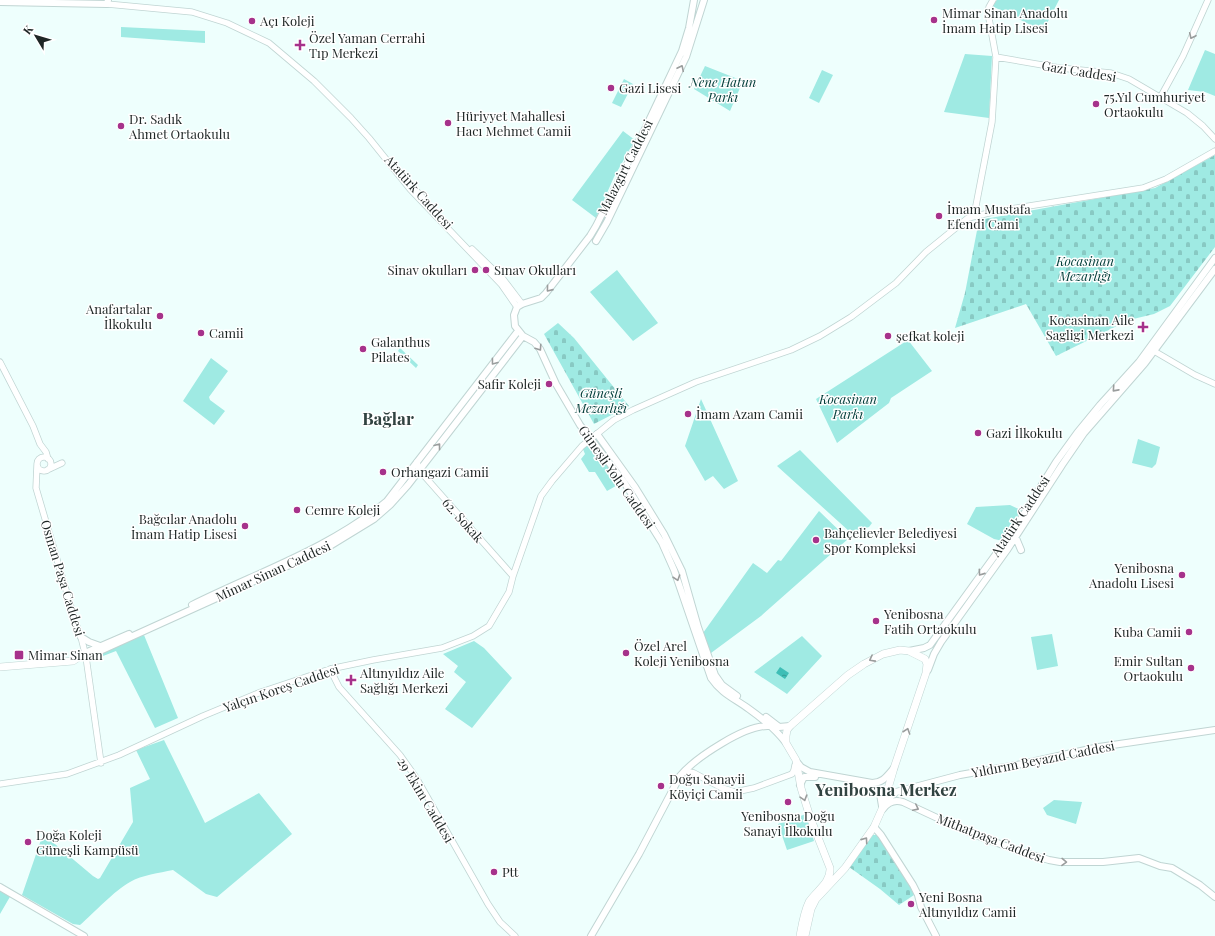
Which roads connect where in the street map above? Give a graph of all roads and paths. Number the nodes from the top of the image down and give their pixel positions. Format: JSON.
{"nodes":[{"id":1,"x":694,"y":0,"type":"edge"},
{"id":2,"x":704,"y":0,"type":"edge"},
{"id":3,"x":993,"y":0,"type":"edge"},
{"id":4,"x":1208,"y":0,"type":"edge"},
{"id":5,"x":3,"y":1,"type":"edge"},
{"id":6,"x":107,"y":2,"type":"edge"},
{"id":7,"x":996,"y":57,"type":"junction"},
{"id":8,"x":1160,"y":98,"type":"junction"},
{"id":9,"x":1215,"y":139,"type":"edge"},
{"id":10,"x":1215,"y":151,"type":"edge"},
{"id":11,"x":974,"y":216,"type":"junction"},
{"id":12,"x":590,"y":236,"type":"junction"},
{"id":13,"x":596,"y":241,"type":"joint"},
{"id":14,"x":1215,"y":258,"type":"edge"},
{"id":15,"x":1215,"y":269,"type":"edge"},
{"id":16,"x":520,"y":306,"type":"junction"},
{"id":17,"x":520,"y":333,"type":"junction"},
{"id":18,"x":1154,"y":351,"type":"junction"},
{"id":19,"x":0,"y":362,"type":"edge"},
{"id":20,"x":1215,"y":384,"type":"edge"},
{"id":21,"x":596,"y":434,"type":"junction"},
{"id":22,"x":590,"y":439,"type":"junction"},
{"id":23,"x":40,"y":444,"type":"junction"},
{"id":24,"x":49,"y":460,"type":"junction"},
{"id":25,"x":38,"y":462,"type":"junction"},
{"id":26,"x":417,"y":462,"type":"junction"},
{"id":27,"x":46,"y":470,"type":"junction"},
{"id":28,"x":419,"y":470,"type":"junction"},
{"id":29,"x":36,"y":488,"type":"junction"},
{"id":30,"x":1016,"y":538,"type":"junction"},
{"id":31,"x":1021,"y":550,"type":"dead end"},
{"id":32,"x":513,"y":576,"type":"junction"},
{"id":33,"x":81,"y":637,"type":"junction"},
{"id":34,"x":100,"y":646,"type":"junction"},
{"id":35,"x":909,"y":651,"type":"junction"},
{"id":36,"x":85,"y":655,"type":"junction"},
{"id":37,"x":0,"y":668,"type":"edge"},
{"id":38,"x":330,"y":669,"type":"junction"},
{"id":39,"x":926,"y":673,"type":"junction"},
{"id":40,"x":770,"y":726,"type":"junction"},
{"id":41,"x":790,"y":726,"type":"junction"},
{"id":42,"x":1215,"y":730,"type":"edge"},
{"id":43,"x":786,"y":742,"type":"junction"},
{"id":44,"x":796,"y":760,"type":"junction"},
{"id":45,"x":101,"y":763,"type":"junction"},
{"id":46,"x":894,"y":768,"type":"junction"},
{"id":47,"x":685,"y":771,"type":"junction"},
{"id":48,"x":783,"y":777,"type":"junction"},
{"id":49,"x":872,"y":783,"type":"junction"},
{"id":50,"x":0,"y":784,"type":"edge"},
{"id":51,"x":800,"y":785,"type":"junction"},
{"id":52,"x":890,"y":785,"type":"junction"},
{"id":53,"x":902,"y":789,"type":"junction"},
{"id":54,"x":882,"y":809,"type":"junction"},
{"id":55,"x":874,"y":827,"type":"junction"},
{"id":56,"x":828,"y":862,"type":"junction"},
{"id":57,"x":845,"y":868,"type":"junction"},
{"id":58,"x":0,"y":886,"type":"edge"},
{"id":59,"x":1215,"y":897,"type":"edge"},
{"id":60,"x":84,"y":936,"type":"edge"},
{"id":61,"x":515,"y":936,"type":"edge"},
{"id":62,"x":591,"y":936,"type":"edge"},
{"id":63,"x":800,"y":936,"type":"edge"},
{"id":64,"x":805,"y":936,"type":"edge"},
{"id":65,"x":936,"y":936,"type":"edge"}],
"edges":[{"from":1,"to":12,"type":"main road","name":"Malazgirt Caddesi"},
{"from":13,"to":2,"type":"main road","name":"Malazgirt Caddesi","one_way":true},
{"from":3,"to":7,"type":"street"},
{"from":4,"to":8,"type":"street","one_way":true},
{"from":5,"to":6,"type":"main road","name":"Atatürk Caddesi"},
{"from":6,"to":16,"type":"street","name":"Atatürk Caddesi"},
{"from":7,"to":8,"type":"street","name":"Gazi Caddesi"},
{"from":7,"to":11,"type":"street"},
{"from":8,"to":9,"type":"street","name":"Gazi Caddesi"},
{"from":10,"to":11,"type":"street"},
{"from":11,"to":21,"type":"street","name":"Yalçın Koreş Caddesi"},
{"from":12,"to":13,"type":"street"},
{"from":12,"to":16,"type":"main road","name":"Malazgirt Caddesi","one_way":true},
{"from":14,"to":35,"type":"main road","name":"Atatürk Caddesi","one_way":true},
{"from":15,"to":18,"type":"main road"},
{"from":16,"to":17,"type":"main road"},
{"from":17,"to":22,"type":"main road","name":"Güneşli Yolu Caddesi","one_way":true},
{"from":17,"to":26,"type":"main road","name":"Mimar Sinan Caddesi","one_way":true},
{"from":28,"to":17,"type":"main road","name":"Mimar Sinan Caddesi","one_way":true},
{"from":18,"to":20,"type":"street"},
{"from":18,"to":30,"type":"main road"},
{"from":19,"to":23,"type":"street","name":"Osman Paşa Caddesi"},
{"from":21,"to":22,"type":"street","name":"Yalçın Koreş Caddesi"},
{"from":21,"to":41,"type":"main road","name":"Güneşli Yolu Caddesi"},
{"from":22,"to":32,"type":"street","name":"Yalçın Koreş Caddesi"},
{"from":22,"to":40,"type":"main road","name":"Güneşli Yolu Caddesi","one_way":true},
{"from":23,"to":24,"type":"street","name":"Osman Paşa Caddesi"},
{"from":23,"to":25,"type":"street","name":"Osman Paşa Caddesi"},
{"from":24,"to":25,"type":"street"},
{"from":24,"to":27,"type":"street"},
{"from":24,"to":27,"type":"street"},
{"from":25,"to":27,"type":"street"},
{"from":25,"to":29,"type":"street","name":"Osman Paşa Caddesi"},
{"from":26,"to":28,"type":"street","name":"62. Sokak"},
{"from":26,"to":34,"type":"main road","name":"Mimar Sinan Caddesi"},
{"from":27,"to":29,"type":"street"},
{"from":28,"to":32,"type":"street","name":"62. Sokak"},
{"from":28,"to":36,"type":"main road","name":"Mimar Sinan Caddesi"},
{"from":29,"to":33,"type":"street","name":"Osman Paşa Caddesi"},
{"from":30,"to":31,"type":"main road"},
{"from":30,"to":39,"type":"main road"},
{"from":32,"to":38,"type":"street","name":"Yalçın Koreş Caddesi"},
{"from":33,"to":34,"type":"main road"},
{"from":33,"to":36,"type":"street","name":"Osman Paşa Caddesi"},
{"from":34,"to":36,"type":"main road","name":"Mimar Sinan Caddesi"},
{"from":35,"to":39,"type":"main road"},
{"from":35,"to":41,"type":"main road","name":"Atatürk Caddesi","one_way":true},
{"from":36,"to":37,"type":"main road"},
{"from":36,"to":45,"type":"street","name":"Osman Paşa Caddesi"},
{"from":38,"to":45,"type":"street","name":"Yalçın Koreş Caddesi"},
{"from":38,"to":61,"type":"street","name":"29 Ekim Caddesi"},
{"from":46,"to":39,"type":"main road","one_way":true},
{"from":40,"to":43,"type":"main road","name":"Güneşli Yolu Caddesi"},
{"from":40,"to":47,"type":"main road"},
{"from":41,"to":43,"type":"main road"},
{"from":42,"to":53,"type":"main road","name":"Yıldırım Beyazıd Caddesi"},
{"from":43,"to":44,"type":"main road"},
{"from":44,"to":48,"type":"street"},
{"from":44,"to":49,"type":"main road"},
{"from":44,"to":51,"type":"main road"},
{"from":45,"to":50,"type":"street","name":"Yalçın Koreş Caddesi"},
{"from":46,"to":49,"type":"main road"},
{"from":46,"to":52,"type":"main road"},
{"from":47,"to":48,"type":"street"},
{"from":47,"to":62,"type":"main road"},
{"from":48,"to":51,"type":"street"},
{"from":49,"to":52,"type":"main road"},
{"from":51,"to":54,"type":"main road"},
{"from":51,"to":56,"type":"main road","one_way":true},
{"from":52,"to":53,"type":"main road"},
{"from":52,"to":54,"type":"main road"},
{"from":53,"to":54,"type":"main road","name":"Yıldırım Beyazıd Caddesi"},
{"from":54,"to":55,"type":"main road"},
{"from":54,"to":59,"type":"main road","name":"Mithatpaşa Caddesi","one_way":true},
{"from":57,"to":55,"type":"main road","one_way":true},
{"from":55,"to":65,"type":"main road"},
{"from":56,"to":57,"type":"main road"},
{"from":56,"to":63,"type":"main road"},
{"from":57,"to":64,"type":"main road"},
{"from":58,"to":60,"type":"main road"}]}
